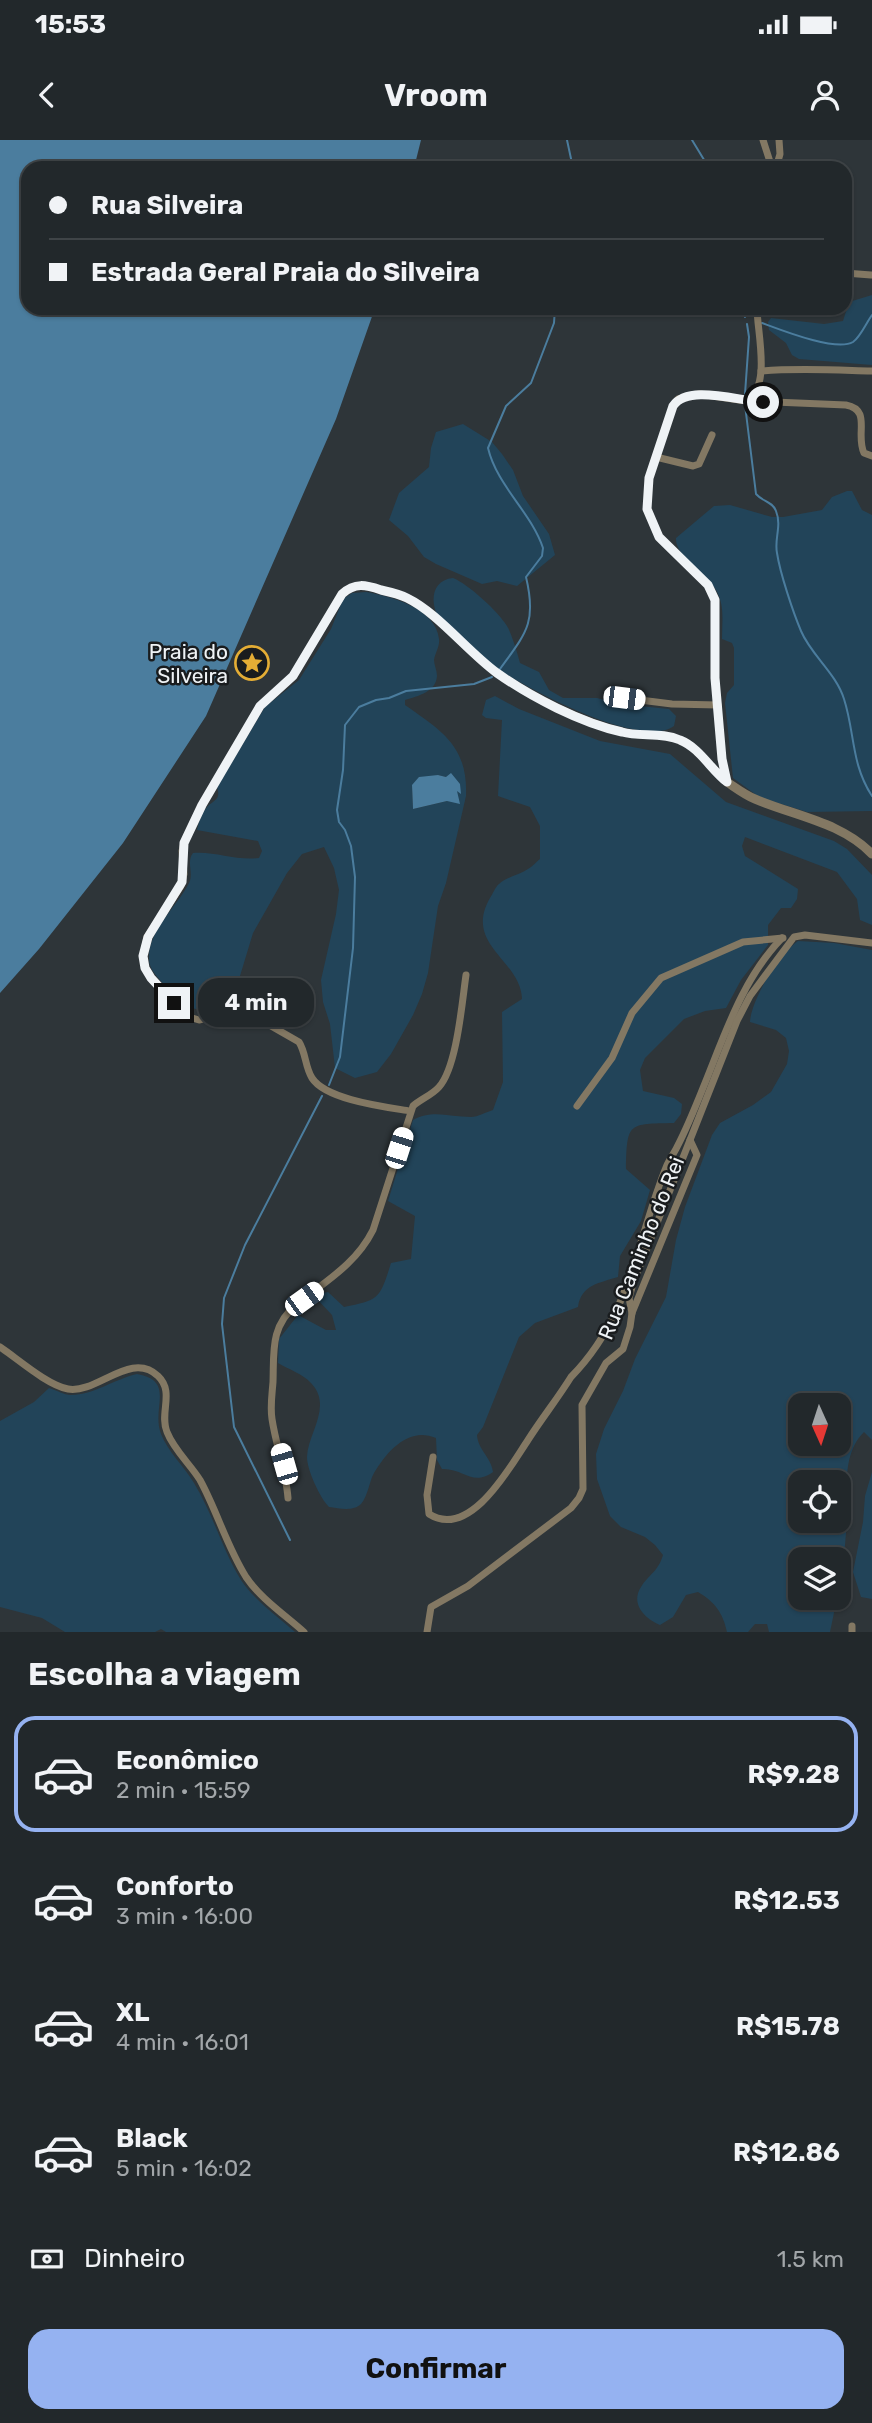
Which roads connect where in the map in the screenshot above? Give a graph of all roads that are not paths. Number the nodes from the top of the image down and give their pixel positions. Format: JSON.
{"nodes":[{"id":1,"x":763,"y":140,"type":"edge"},
{"id":2,"x":779,"y":140,"type":"edge"},
{"id":3,"x":771,"y":161,"type":"edge"},
{"id":4,"x":777,"y":161,"type":"edge"},
{"id":5,"x":852,"y":274,"type":"edge"},
{"id":6,"x":871,"y":275,"type":"edge"},
{"id":7,"x":757,"y":315,"type":"edge"},
{"id":8,"x":761,"y":371,"type":"junction"},
{"id":9,"x":871,"y":371,"type":"edge"},
{"id":10,"x":746,"y":401,"type":"junction"},
{"id":11,"x":712,"y":436,"type":"dead end"},
{"id":12,"x":872,"y":456,"type":"edge"},
{"id":13,"x":656,"y":457,"type":"junction"},
{"id":14,"x":624,"y":698,"type":"dead end"},
{"id":15,"x":718,"y":705,"type":"junction"},
{"id":16,"x":727,"y":782,"type":"junction"},
{"id":17,"x":872,"y":854,"type":"edge"},
{"id":18,"x":794,"y":937,"type":"junction"},
{"id":19,"x":782,"y":939,"type":"junction"},
{"id":20,"x":872,"y":943,"type":"edge"},
{"id":21,"x":466,"y":975,"type":"dead end"},
{"id":22,"x":577,"y":1106,"type":"dead end"},
{"id":23,"x":410,"y":1111,"type":"junction"},
{"id":24,"x":690,"y":1140,"type":"junction"},
{"id":25,"x":632,"y":1313,"type":"junction"},
{"id":26,"x":0,"y":1347,"type":"edge"},
{"id":27,"x":433,"y":1457,"type":"dead end"},
{"id":28,"x":288,"y":1498,"type":"dead end"},
{"id":29,"x":304,"y":1632,"type":"edge"},
{"id":30,"x":427,"y":1632,"type":"edge"}],
"edges":[{"from":1,"to":3,"type":"street"},
{"from":2,"to":4,"type":"street"},
{"from":5,"to":6,"type":"street"},
{"from":7,"to":8,"type":"street"},
{"from":8,"to":9,"type":"street"},
{"from":8,"to":10,"type":"street"},
{"from":10,"to":12,"type":"street"},
{"from":10,"to":13,"type":"street"},
{"from":11,"to":13,"type":"street"},
{"from":13,"to":15,"type":"street"},
{"from":14,"to":15,"type":"street"},
{"from":15,"to":16,"type":"street"},
{"from":16,"to":17,"type":"street"},
{"from":16,"to":23,"type":"street"},
{"from":18,"to":19,"type":"street"},
{"from":18,"to":20,"type":"street"},
{"from":18,"to":24,"type":"street","name":"Rua Caminho do Rei"},
{"from":19,"to":22,"type":"street"},
{"from":19,"to":27,"type":"street"},
{"from":21,"to":23,"type":"street"},
{"from":23,"to":28,"type":"street"},
{"from":24,"to":25,"type":"street"},
{"from":24,"to":25,"type":"street","name":"Rua Caminho do Rei"},
{"from":25,"to":30,"type":"street","name":"Rua Caminho do Rei"},
{"from":26,"to":29,"type":"street"}]}
